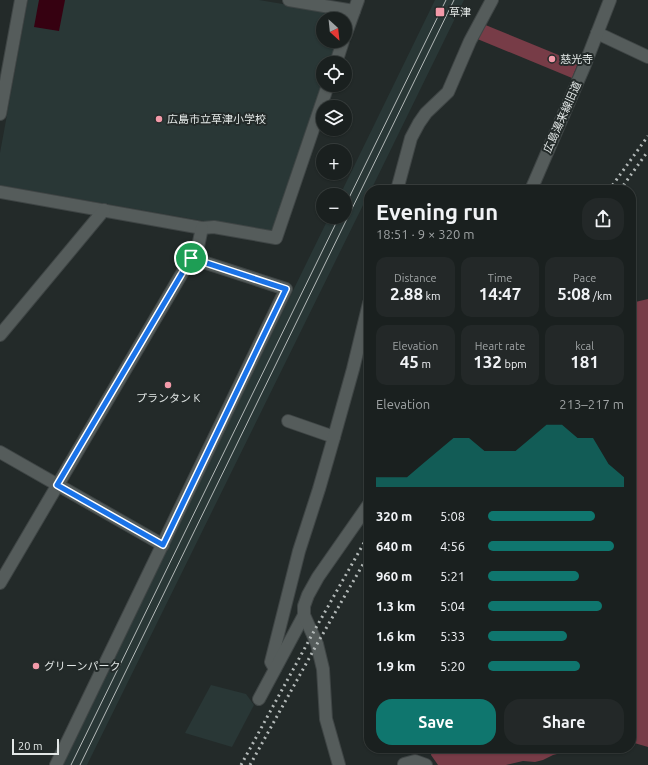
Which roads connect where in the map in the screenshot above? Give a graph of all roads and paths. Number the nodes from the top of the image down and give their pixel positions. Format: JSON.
{"nodes":[{"id":1,"x":21,"y":0,"type":"edge"},
{"id":2,"x":289,"y":0,"type":"edge"},
{"id":3,"x":492,"y":0,"type":"edge"},
{"id":4,"x":610,"y":0,"type":"edge"},
{"id":5,"x":356,"y":5,"type":"edge"},
{"id":6,"x":352,"y":16,"type":"edge"},
{"id":7,"x":598,"y":33,"type":"junction"},
{"id":8,"x":648,"y":57,"type":"edge"},
{"id":9,"x":4,"y":69,"type":"edge"},
{"id":10,"x":326,"y":92,"type":"edge"},
{"id":11,"x":0,"y":114,"type":"edge"},
{"id":12,"x":399,"y":185,"type":"edge"},
{"id":13,"x":533,"y":185,"type":"edge"},
{"id":14,"x":0,"y":192,"type":"edge"},
{"id":15,"x":104,"y":210,"type":"junction"},
{"id":16,"x":202,"y":228,"type":"junction"},
{"id":17,"x":191,"y":258,"type":"junction"},
{"id":18,"x":364,"y":324,"type":"edge"},
{"id":19,"x":0,"y":335,"type":"edge"},
{"id":20,"x":288,"y":422,"type":"dead end"},
{"id":21,"x":334,"y":437,"type":"junction"},
{"id":22,"x":0,"y":452,"type":"edge"},
{"id":23,"x":57,"y":485,"type":"junction"},
{"id":24,"x":364,"y":511,"type":"edge"},
{"id":25,"x":163,"y":545,"type":"junction"},
{"id":26,"x":0,"y":583,"type":"edge"},
{"id":27,"x":304,"y":615,"type":"junction"},
{"id":28,"x":275,"y":669,"type":"junction"},
{"id":29,"x":260,"y":699,"type":"dead end"},
{"id":30,"x":404,"y":764,"type":"dead end"},
{"id":31,"x":56,"y":765,"type":"edge"},
{"id":32,"x":339,"y":765,"type":"edge"},
{"id":33,"x":426,"y":765,"type":"edge"}],
"edges":[{"from":1,"to":9,"type":"street"},
{"from":2,"to":5,"type":"street"},
{"from":3,"to":12,"type":"street"},
{"from":4,"to":7,"type":"street","name":"広島湯来線旧道"},
{"from":5,"to":6,"type":"street"},
{"from":7,"to":8,"type":"street"},
{"from":7,"to":13,"type":"street","name":"広島湯来線旧道"},
{"from":9,"to":11,"type":"street"},
{"from":10,"to":16,"type":"street"},
{"from":14,"to":15,"type":"street"},
{"from":15,"to":16,"type":"street"},
{"from":15,"to":19,"type":"street"},
{"from":16,"to":17,"type":"street"},
{"from":17,"to":23,"type":"street"},
{"from":17,"to":25,"type":"street"},
{"from":18,"to":21,"type":"street"},
{"from":20,"to":21,"type":"street"},
{"from":21,"to":28,"type":"street"},
{"from":22,"to":23,"type":"street"},
{"from":23,"to":25,"type":"street"},
{"from":23,"to":26,"type":"street"},
{"from":24,"to":27,"type":"street"},
{"from":25,"to":31,"type":"street"},
{"from":27,"to":28,"type":"street"},
{"from":27,"to":32,"type":"street"},
{"from":28,"to":29,"type":"street"},
{"from":30,"to":33,"type":"street"}]}
